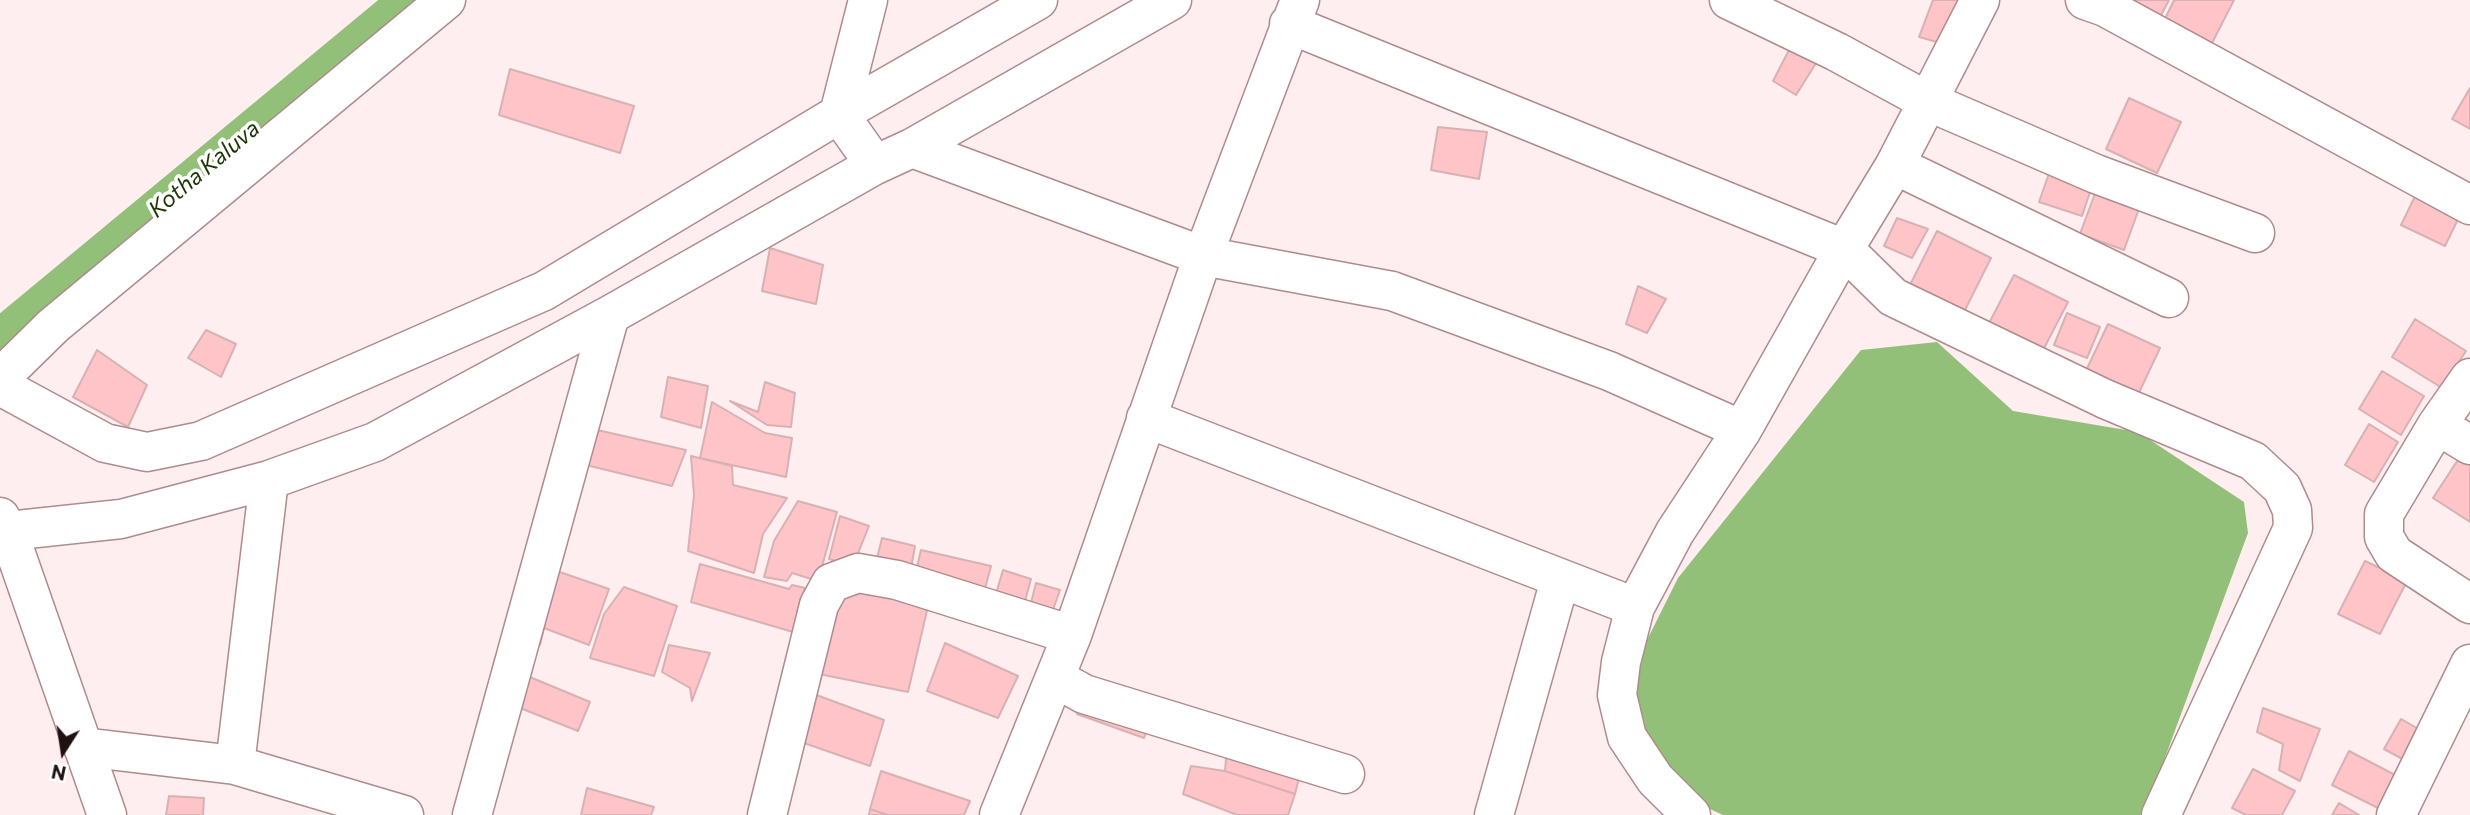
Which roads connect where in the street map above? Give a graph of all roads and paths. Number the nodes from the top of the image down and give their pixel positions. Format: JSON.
{"nodes":[{"id":1,"x":446,"y":0,"type":"edge"},
{"id":2,"x":868,"y":0,"type":"edge"},
{"id":3,"x":1038,"y":0,"type":"edge"},
{"id":4,"x":1172,"y":0,"type":"edge"},
{"id":5,"x":1729,"y":0,"type":"edge"},
{"id":6,"x":1980,"y":0,"type":"edge"},
{"id":7,"x":2085,"y":0,"type":"edge"},
{"id":8,"x":1295,"y":12,"type":"edge"},
{"id":9,"x":1927,"y":101,"type":"junction"},
{"id":10,"x":856,"y":138,"type":"junction"},
{"id":11,"x":912,"y":148,"type":"junction"},
{"id":12,"x":1895,"y":165,"type":"junction"},
{"id":13,"x":2470,"y":205,"type":"edge"},
{"id":14,"x":2255,"y":233,"type":"dead end"},
{"id":15,"x":1844,"y":249,"type":"junction"},
{"id":16,"x":1203,"y":256,"type":"junction"},
{"id":17,"x":2169,"y":298,"type":"dead end"},
{"id":18,"x":610,"y":315,"type":"junction"},
{"id":19,"x":0,"y":378,"type":"edge"},
{"id":20,"x":2470,"y":379,"type":"edge"},
{"id":21,"x":0,"y":386,"type":"edge"},
{"id":22,"x":1146,"y":418,"type":"junction"},
{"id":23,"x":2437,"y":425,"type":"junction"},
{"id":24,"x":1742,"y":430,"type":"junction"},
{"id":25,"x":2470,"y":445,"type":"edge"},
{"id":26,"x":269,"y":480,"type":"junction"},
{"id":27,"x":4,"y":524,"type":"edge"},
{"id":28,"x":1560,"y":580,"type":"junction"},
{"id":29,"x":2470,"y":604,"type":"edge"},
{"id":30,"x":1635,"y":607,"type":"junction"},
{"id":31,"x":1072,"y":635,"type":"junction"},
{"id":32,"x":2470,"y":664,"type":"edge"},
{"id":33,"x":1055,"y":678,"type":"junction"},
{"id":34,"x":83,"y":747,"type":"junction"},
{"id":35,"x":235,"y":765,"type":"junction"},
{"id":36,"x":1345,"y":774,"type":"dead end"},
{"id":37,"x":2171,"y":811,"type":"edge"},
{"id":38,"x":107,"y":815,"type":"edge"},
{"id":39,"x":404,"y":815,"type":"edge"},
{"id":40,"x":472,"y":815,"type":"edge"},
{"id":41,"x":766,"y":815,"type":"edge"},
{"id":42,"x":999,"y":815,"type":"edge"},
{"id":43,"x":1494,"y":815,"type":"edge"},
{"id":44,"x":1691,"y":815,"type":"edge"},
{"id":45,"x":2396,"y":815,"type":"edge"}],
"edges":[{"from":1,"to":19,"type":"street"},
{"from":2,"to":10,"type":"street"},
{"from":3,"to":10,"type":"street"},
{"from":4,"to":11,"type":"street"},
{"from":5,"to":9,"type":"street"},
{"from":6,"to":9,"type":"street"},
{"from":7,"to":13,"type":"street"},
{"from":8,"to":15,"type":"street"},
{"from":8,"to":16,"type":"street"},
{"from":9,"to":12,"type":"street"},
{"from":9,"to":14,"type":"street"},
{"from":10,"to":11,"type":"street"},
{"from":10,"to":18,"type":"street"},
{"from":10,"to":21,"type":"street"},
{"from":11,"to":16,"type":"street"},
{"from":12,"to":15,"type":"street"},
{"from":12,"to":17,"type":"street"},
{"from":15,"to":24,"type":"street"},
{"from":15,"to":37,"type":"street"},
{"from":16,"to":22,"type":"street"},
{"from":16,"to":24,"type":"street"},
{"from":18,"to":26,"type":"street"},
{"from":18,"to":40,"type":"street"},
{"from":20,"to":23,"type":"street"},
{"from":22,"to":28,"type":"street"},
{"from":22,"to":31,"type":"street"},
{"from":23,"to":25,"type":"street"},
{"from":23,"to":29,"type":"street"},
{"from":24,"to":30,"type":"street"},
{"from":26,"to":27,"type":"street"},
{"from":26,"to":35,"type":"street"},
{"from":27,"to":34,"type":"street"},
{"from":28,"to":30,"type":"street"},
{"from":28,"to":43,"type":"street"},
{"from":30,"to":44,"type":"street"},
{"from":31,"to":33,"type":"street"},
{"from":31,"to":41,"type":"street"},
{"from":32,"to":45,"type":"street"},
{"from":33,"to":36,"type":"street"},
{"from":33,"to":42,"type":"street"},
{"from":34,"to":35,"type":"street"},
{"from":34,"to":38,"type":"street"},
{"from":35,"to":39,"type":"street"}]}
